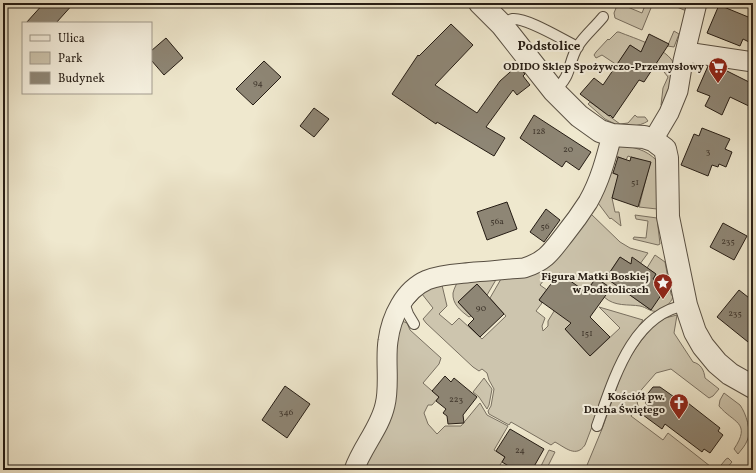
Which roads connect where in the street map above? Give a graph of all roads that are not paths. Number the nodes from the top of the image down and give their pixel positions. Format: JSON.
{"nodes":[{"id":1,"x":480,"y":3,"type":"edge"},
{"id":2,"x":697,"y":3,"type":"edge"},
{"id":3,"x":603,"y":17,"type":"dead end"},
{"id":4,"x":502,"y":26,"type":"junction"},
{"id":5,"x":578,"y":47,"type":"junction"},
{"id":6,"x":686,"y":52,"type":"junction"},
{"id":7,"x":753,"y":62,"type":"edge"},
{"id":8,"x":554,"y":90,"type":"junction"},
{"id":9,"x":612,"y":135,"type":"junction"},
{"id":10,"x":653,"y":140,"type":"junction"},
{"id":11,"x":404,"y":300,"type":"junction"},
{"id":12,"x":686,"y":305,"type":"junction"},
{"id":13,"x":414,"y":324,"type":"dead end"},
{"id":14,"x":753,"y":387,"type":"edge"},
{"id":15,"x":597,"y":426,"type":"dead end"},
{"id":16,"x":354,"y":470,"type":"edge"}],
"edges":[{"from":1,"to":4,"type":"street"},
{"from":2,"to":6,"type":"street"},
{"from":3,"to":5,"type":"lane"},
{"from":4,"to":5,"type":"lane"},
{"from":4,"to":8,"type":"street"},
{"from":5,"to":8,"type":"lane"},
{"from":6,"to":7,"type":"street"},
{"from":6,"to":10,"type":"street"},
{"from":8,"to":9,"type":"street"},
{"from":9,"to":10,"type":"street"},
{"from":9,"to":11,"type":"street"},
{"from":10,"to":12,"type":"street"},
{"from":11,"to":13,"type":"lane"},
{"from":11,"to":16,"type":"street"},
{"from":12,"to":14,"type":"street"},
{"from":12,"to":15,"type":"lane"}]}
